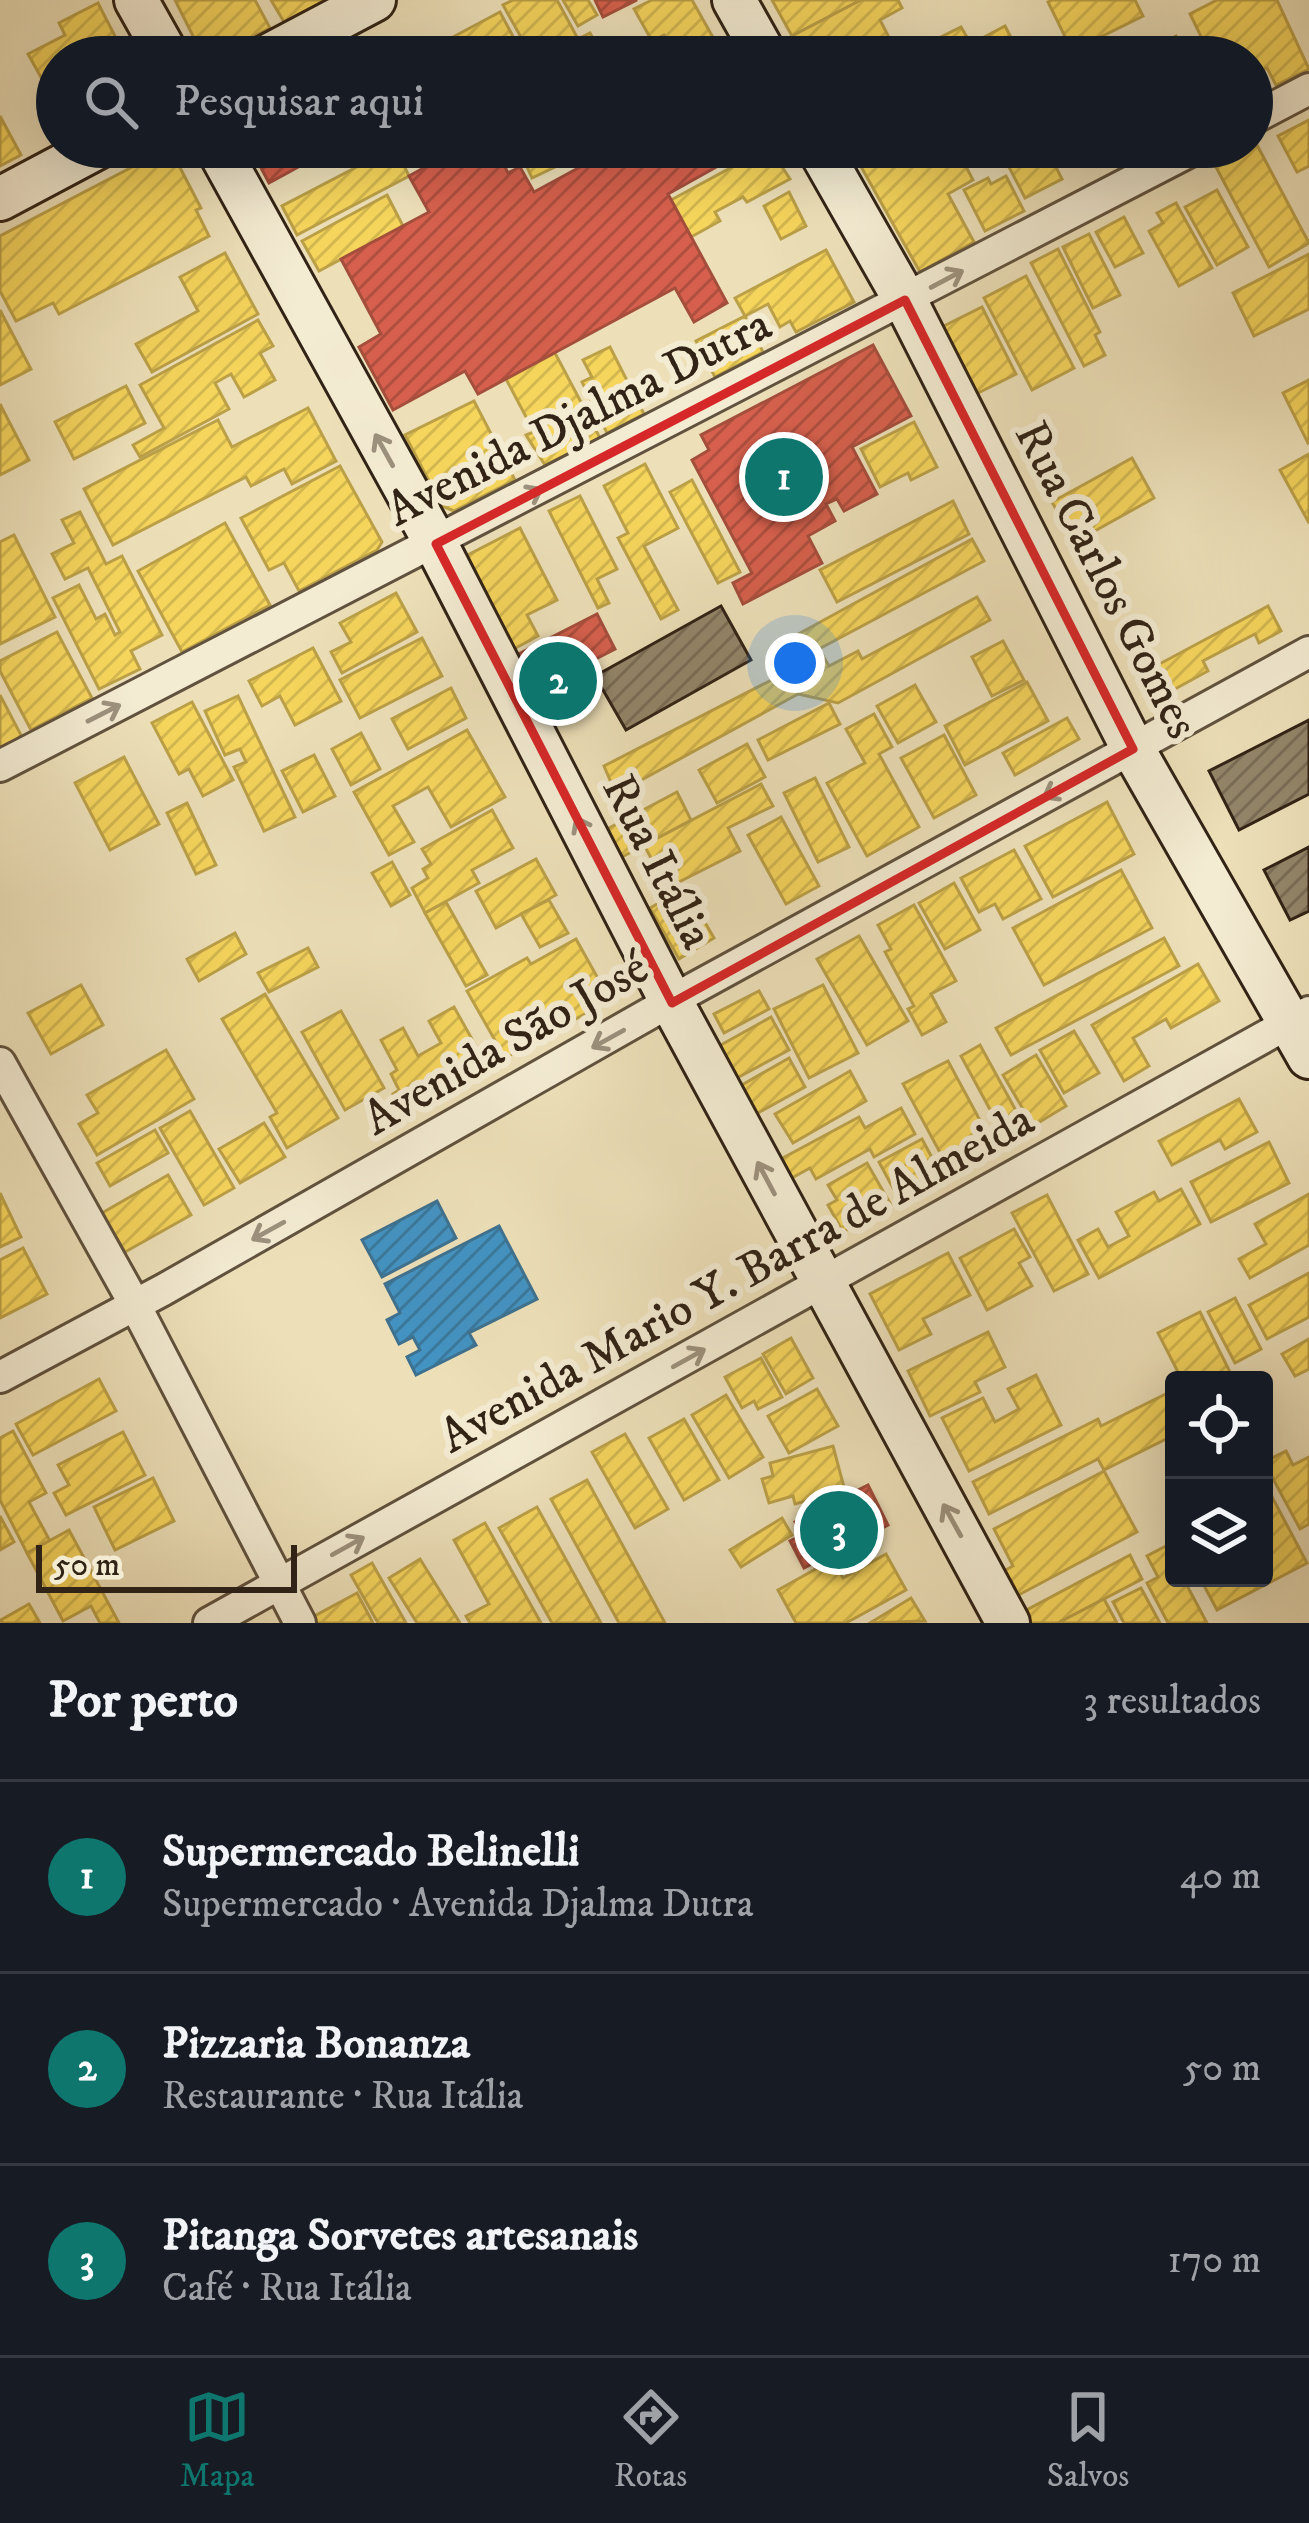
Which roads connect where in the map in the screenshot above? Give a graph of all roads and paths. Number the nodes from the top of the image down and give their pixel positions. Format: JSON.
{"nodes":[{"id":1,"x":136,"y":0,"type":"edge"},
{"id":2,"x":374,"y":0,"type":"edge"},
{"id":3,"x":734,"y":0,"type":"edge"},
{"id":4,"x":156,"y":36,"type":"edge"},
{"id":5,"x":306,"y":36,"type":"edge"},
{"id":6,"x":754,"y":36,"type":"edge"},
{"id":7,"x":1309,"y":89,"type":"edge"},
{"id":8,"x":1273,"y":108,"type":"edge"},
{"id":9,"x":58,"y":168,"type":"edge"},
{"id":10,"x":229,"y":168,"type":"edge"},
{"id":11,"x":830,"y":168,"type":"edge"},
{"id":12,"x":1158,"y":168,"type":"edge"},
{"id":13,"x":0,"y":199,"type":"edge"},
{"id":14,"x":905,"y":301,"type":"junction"},
{"id":15,"x":436,"y":544,"type":"junction"},
{"id":16,"x":1309,"y":652,"type":"edge"},
{"id":17,"x":1133,"y":749,"type":"junction"},
{"id":18,"x":0,"y":766,"type":"edge"},
{"id":19,"x":672,"y":1004,"type":"junction"},
{"id":20,"x":1303,"y":1031,"type":"edge"},
{"id":21,"x":0,"y":1064,"type":"edge"},
{"id":22,"x":823,"y":1284,"type":"junction"},
{"id":23,"x":134,"y":1304,"type":"junction"},
{"id":24,"x":0,"y":1377,"type":"edge"},
{"id":25,"x":280,"y":1583,"type":"junction"},
{"id":26,"x":208,"y":1623,"type":"edge"},
{"id":27,"x":300,"y":1623,"type":"edge"},
{"id":28,"x":1008,"y":1623,"type":"edge"}],
"edges":[{"from":1,"to":4,"type":"street"},
{"from":2,"to":5,"type":"street"},
{"from":3,"to":6,"type":"street"},
{"from":7,"to":8,"type":"street"},
{"from":9,"to":13,"type":"street"},
{"from":15,"to":10,"type":"street","name":"Rua Itália","one_way":true},
{"from":11,"to":14,"type":"street","name":"Rua Carlos Gomes"},
{"from":14,"to":12,"type":"street","name":"Avenida Djalma Dutra","one_way":true},
{"from":15,"to":14,"type":"street","name":"Avenida Djalma Dutra","one_way":true},
{"from":14,"to":17,"type":"street","name":"Rua Carlos Gomes"},
{"from":18,"to":15,"type":"street","name":"Avenida Djalma Dutra","one_way":true},
{"from":19,"to":15,"type":"street","name":"Rua Itália","one_way":true},
{"from":16,"to":17,"type":"street","name":"Avenida São José"},
{"from":17,"to":19,"type":"street","name":"Avenida São José","one_way":true},
{"from":17,"to":20,"type":"street","name":"Rua Carlos Gomes"},
{"from":22,"to":19,"type":"street","name":"Rua Itália","one_way":true},
{"from":19,"to":23,"type":"street","name":"Avenida São José","one_way":true},
{"from":20,"to":22,"type":"street","name":"Avenida Mario Y. Barra de Almeida"},
{"from":21,"to":23,"type":"street"},
{"from":25,"to":22,"type":"street","name":"Avenida Mario Y. Barra de Almeida","one_way":true},
{"from":28,"to":22,"type":"street","name":"Rua Itália","one_way":true},
{"from":23,"to":24,"type":"street","name":"Avenida São José"},
{"from":23,"to":25,"type":"street"},
{"from":25,"to":26,"type":"street","name":"Avenida Mario Y. Barra de Almeida"},
{"from":25,"to":27,"type":"street"}]}
